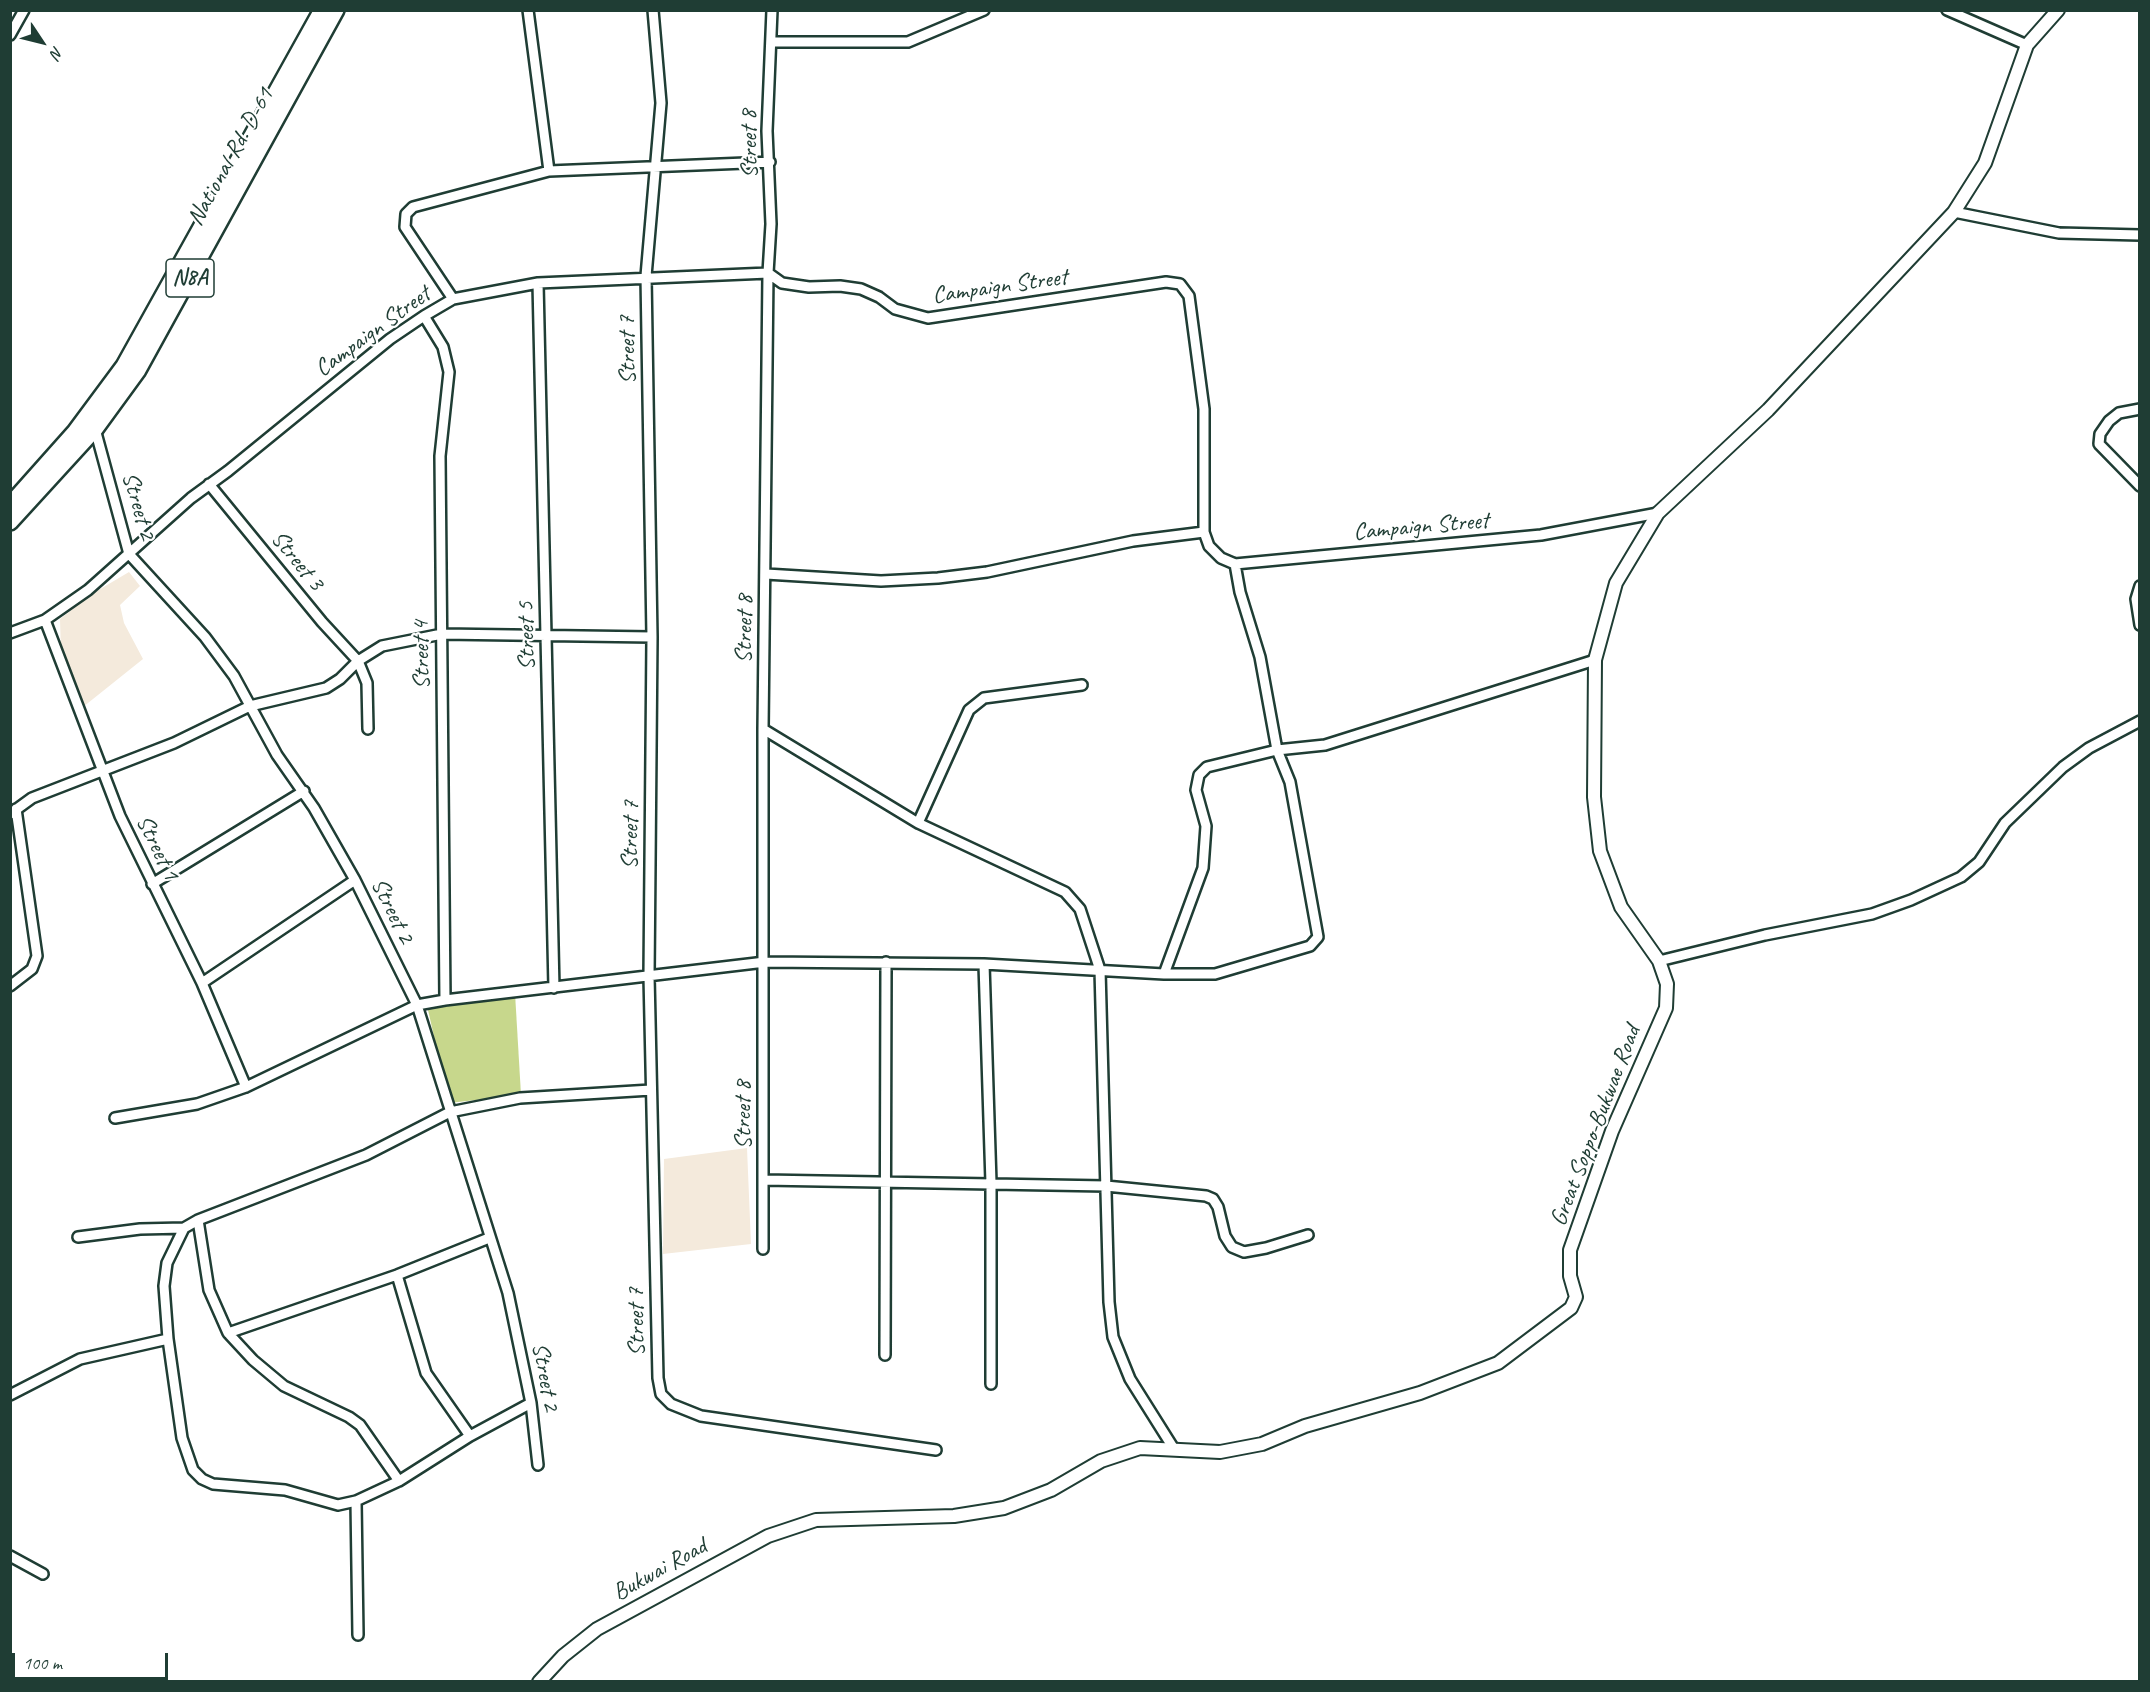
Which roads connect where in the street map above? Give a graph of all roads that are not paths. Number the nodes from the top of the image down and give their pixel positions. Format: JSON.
{"nodes":[{"id":1,"x":24,"y":10,"type":"edge"},
{"id":2,"x":322,"y":10,"type":"edge"},
{"id":3,"x":336,"y":10,"type":"edge"},
{"id":4,"x":528,"y":10,"type":"edge"},
{"id":5,"x":653,"y":10,"type":"edge"},
{"id":6,"x":772,"y":10,"type":"edge"},
{"id":7,"x":984,"y":10,"type":"edge"},
{"id":8,"x":1947,"y":10,"type":"edge"},
{"id":9,"x":2058,"y":10,"type":"edge"},
{"id":10,"x":10,"y":35,"type":"edge"},
{"id":11,"x":771,"y":42,"type":"junction"},
{"id":12,"x":2027,"y":45,"type":"junction"},
{"id":13,"x":770,"y":162,"type":"junction"},
{"id":14,"x":657,"y":165,"type":"junction"},
{"id":15,"x":549,"y":171,"type":"junction"},
{"id":16,"x":1954,"y":212,"type":"junction"},
{"id":17,"x":2139,"y":235,"type":"edge"},
{"id":18,"x":768,"y":273,"type":"junction"},
{"id":19,"x":646,"y":276,"type":"junction"},
{"id":20,"x":538,"y":283,"type":"junction"},
{"id":21,"x":453,"y":299,"type":"junction"},
{"id":22,"x":424,"y":316,"type":"junction"},
{"id":23,"x":2139,"y":410,"type":"edge"},
{"id":24,"x":95,"y":429,"type":"junction"},
{"id":25,"x":209,"y":484,"type":"junction"},
{"id":26,"x":2139,"y":486,"type":"edge"},
{"id":27,"x":10,"y":505,"type":"edge"},
{"id":28,"x":1658,"y":513,"type":"junction"},
{"id":29,"x":10,"y":522,"type":"edge"},
{"id":30,"x":1204,"y":532,"type":"junction"},
{"id":31,"x":129,"y":554,"type":"junction"},
{"id":32,"x":1235,"y":564,"type":"junction"},
{"id":33,"x":766,"y":574,"type":"junction"},
{"id":34,"x":2139,"y":586,"type":"edge"},
{"id":35,"x":45,"y":620,"type":"junction"},
{"id":36,"x":2139,"y":625,"type":"edge"},
{"id":37,"x":10,"y":633,"type":"edge"},
{"id":38,"x":442,"y":634,"type":"junction"},
{"id":39,"x":546,"y":637,"type":"junction"},
{"id":40,"x":652,"y":637,"type":"junction"},
{"id":41,"x":1595,"y":660,"type":"junction"},
{"id":42,"x":358,"y":661,"type":"junction"},
{"id":43,"x":1082,"y":685,"type":"dead end"},
{"id":44,"x":250,"y":706,"type":"junction"},
{"id":45,"x":2139,"y":722,"type":"edge"},
{"id":46,"x":368,"y":729,"type":"dead end"},
{"id":47,"x":763,"y":729,"type":"junction"},
{"id":48,"x":1277,"y":750,"type":"junction"},
{"id":49,"x":103,"y":772,"type":"junction"},
{"id":50,"x":304,"y":791,"type":"junction"},
{"id":51,"x":13,"y":812,"type":"edge"},
{"id":52,"x":918,"y":823,"type":"junction"},
{"id":53,"x":355,"y":880,"type":"junction"},
{"id":54,"x":152,"y":884,"type":"junction"},
{"id":55,"x":1659,"y":961,"type":"junction"},
{"id":56,"x":765,"y":962,"type":"junction"},
{"id":57,"x":886,"y":962,"type":"junction"},
{"id":58,"x":984,"y":964,"type":"junction"},
{"id":59,"x":1100,"y":970,"type":"junction"},
{"id":60,"x":1164,"y":974,"type":"junction"},
{"id":61,"x":649,"y":976,"type":"junction"},
{"id":62,"x":202,"y":983,"type":"junction"},
{"id":63,"x":10,"y":986,"type":"edge"},
{"id":64,"x":554,"y":988,"type":"junction"},
{"id":65,"x":445,"y":1000,"type":"junction"},
{"id":66,"x":417,"y":1005,"type":"junction"},
{"id":67,"x":246,"y":1087,"type":"junction"},
{"id":68,"x":651,"y":1090,"type":"junction"},
{"id":69,"x":450,"y":1112,"type":"junction"},
{"id":70,"x":116,"y":1118,"type":"dead end"},
{"id":71,"x":764,"y":1180,"type":"junction"},
{"id":72,"x":886,"y":1180,"type":"junction"},
{"id":73,"x":991,"y":1183,"type":"junction"},
{"id":74,"x":1106,"y":1186,"type":"junction"},
{"id":75,"x":198,"y":1220,"type":"junction"},
{"id":76,"x":184,"y":1228,"type":"junction"},
{"id":77,"x":1308,"y":1235,"type":"dead end"},
{"id":78,"x":78,"y":1238,"type":"dead end"},
{"id":79,"x":489,"y":1238,"type":"junction"},
{"id":80,"x":764,"y":1248,"type":"dead end"},
{"id":81,"x":397,"y":1275,"type":"junction"},
{"id":82,"x":228,"y":1333,"type":"junction"},
{"id":83,"x":168,"y":1339,"type":"junction"},
{"id":84,"x":885,"y":1355,"type":"dead end"},
{"id":85,"x":991,"y":1384,"type":"dead end"},
{"id":86,"x":10,"y":1395,"type":"edge"},
{"id":87,"x":531,"y":1403,"type":"junction"},
{"id":88,"x":470,"y":1436,"type":"junction"},
{"id":89,"x":1174,"y":1449,"type":"junction"},
{"id":90,"x":936,"y":1450,"type":"dead end"},
{"id":91,"x":537,"y":1465,"type":"dead end"},
{"id":92,"x":399,"y":1481,"type":"junction"},
{"id":93,"x":356,"y":1501,"type":"junction"},
{"id":94,"x":816,"y":1520,"type":"joint"},
{"id":95,"x":10,"y":1556,"type":"edge"},
{"id":96,"x":43,"y":1574,"type":"dead end"},
{"id":97,"x":358,"y":1635,"type":"dead end"},
{"id":98,"x":538,"y":1682,"type":"edge"}],
"edges":[{"from":1,"to":10,"type":"street"},
{"from":2,"to":27,"type":"highway","name":"National Rd. D-61","number":"N8A"},
{"from":3,"to":24,"type":"highway","name":"National Rd. D-61","number":"N8A"},
{"from":4,"to":15,"type":"street"},
{"from":5,"to":14,"type":"street","name":"Street 7"},
{"from":6,"to":11,"type":"street","name":"Street 8"},
{"from":7,"to":11,"type":"street"},
{"from":8,"to":12,"type":"street"},
{"from":9,"to":12,"type":"street"},
{"from":11,"to":13,"type":"street","name":"Street 8"},
{"from":12,"to":16,"type":"street","name":"Great Soppo-Bukwae Road"},
{"from":13,"to":14,"type":"street"},
{"from":13,"to":18,"type":"street","name":"Street 8"},
{"from":14,"to":15,"type":"street"},
{"from":14,"to":19,"type":"street","name":"Street 7"},
{"from":15,"to":21,"type":"street"},
{"from":16,"to":17,"type":"street"},
{"from":16,"to":28,"type":"street","name":"Great Soppo-Bukwae Road"},
{"from":18,"to":19,"type":"street","name":"Campaign Street"},
{"from":18,"to":30,"type":"street","name":"Campaign Street"},
{"from":18,"to":33,"type":"street","name":"Street 8"},
{"from":19,"to":20,"type":"street","name":"Campaign Street"},
{"from":19,"to":40,"type":"street","name":"Street 7"},
{"from":20,"to":21,"type":"street","name":"Campaign Street"},
{"from":20,"to":39,"type":"street","name":"Street 5"},
{"from":21,"to":22,"type":"street","name":"Campaign Street"},
{"from":22,"to":25,"type":"street","name":"Campaign Street"},
{"from":22,"to":38,"type":"street","name":"Street 4"},
{"from":23,"to":26,"type":"street"},
{"from":24,"to":29,"type":"highway","name":"National Rd. D-61","number":"N8A"},
{"from":24,"to":31,"type":"street","name":"Street 2"},
{"from":25,"to":31,"type":"street","name":"Campaign Street"},
{"from":25,"to":42,"type":"street","name":"Street 3"},
{"from":28,"to":32,"type":"street","name":"Campaign Street"},
{"from":28,"to":41,"type":"street","name":"Great Soppo-Bukwae Road"},
{"from":30,"to":32,"type":"street"},
{"from":30,"to":33,"type":"street"},
{"from":31,"to":35,"type":"street","name":"Campaign Street"},
{"from":31,"to":44,"type":"street","name":"Street 2"},
{"from":32,"to":48,"type":"street"},
{"from":33,"to":47,"type":"street","name":"Street 8"},
{"from":34,"to":36,"type":"street"},
{"from":35,"to":37,"type":"street","name":"Campaign Street"},
{"from":35,"to":49,"type":"street","name":"Street 1"},
{"from":38,"to":39,"type":"street"},
{"from":38,"to":42,"type":"street"},
{"from":38,"to":65,"type":"street","name":"Street 4"},
{"from":39,"to":40,"type":"street"},
{"from":39,"to":64,"type":"street","name":"Street 5"},
{"from":40,"to":61,"type":"street","name":"Street 7"},
{"from":41,"to":48,"type":"street"},
{"from":41,"to":55,"type":"street","name":"Great Soppo-Bukwae Road"},
{"from":42,"to":44,"type":"street"},
{"from":42,"to":46,"type":"street"},
{"from":43,"to":52,"type":"street"},
{"from":44,"to":49,"type":"street"},
{"from":44,"to":50,"type":"street","name":"Street 2"},
{"from":45,"to":55,"type":"street"},
{"from":47,"to":52,"type":"street"},
{"from":47,"to":56,"type":"street","name":"Street 8"},
{"from":48,"to":60,"type":"street"},
{"from":48,"to":60,"type":"street"},
{"from":49,"to":51,"type":"street"},
{"from":49,"to":54,"type":"street","name":"Street 1"},
{"from":50,"to":53,"type":"street","name":"Street 2"},
{"from":50,"to":54,"type":"street"},
{"from":51,"to":63,"type":"street"},
{"from":52,"to":59,"type":"street"},
{"from":53,"to":62,"type":"street"},
{"from":53,"to":66,"type":"street","name":"Street 2"},
{"from":54,"to":62,"type":"street","name":"Street 1"},
{"from":55,"to":89,"type":"street","name":"Great Soppo-Bukwae Road"},
{"from":56,"to":57,"type":"street"},
{"from":56,"to":61,"type":"street"},
{"from":56,"to":71,"type":"street","name":"Street 8"},
{"from":57,"to":58,"type":"street"},
{"from":57,"to":72,"type":"street"},
{"from":58,"to":59,"type":"street"},
{"from":58,"to":73,"type":"street"},
{"from":59,"to":60,"type":"street"},
{"from":59,"to":74,"type":"street"},
{"from":61,"to":64,"type":"street"},
{"from":61,"to":68,"type":"street","name":"Street 7"},
{"from":62,"to":67,"type":"street","name":"Street 1"},
{"from":64,"to":65,"type":"street"},
{"from":65,"to":66,"type":"street"},
{"from":66,"to":67,"type":"street"},
{"from":66,"to":69,"type":"street","name":"Street 2"},
{"from":67,"to":70,"type":"street"},
{"from":68,"to":69,"type":"street"},
{"from":68,"to":90,"type":"street","name":"Street 7"},
{"from":69,"to":75,"type":"street"},
{"from":69,"to":79,"type":"street","name":"Street 2"},
{"from":71,"to":72,"type":"street"},
{"from":71,"to":80,"type":"street","name":"Street 8"},
{"from":72,"to":73,"type":"street"},
{"from":72,"to":84,"type":"street"},
{"from":73,"to":74,"type":"street"},
{"from":73,"to":85,"type":"street"},
{"from":74,"to":77,"type":"street"},
{"from":74,"to":89,"type":"street"},
{"from":75,"to":76,"type":"street"},
{"from":75,"to":82,"type":"street"},
{"from":76,"to":78,"type":"street"},
{"from":76,"to":83,"type":"street"},
{"from":79,"to":81,"type":"street"},
{"from":79,"to":87,"type":"street","name":"Street 2"},
{"from":81,"to":82,"type":"street"},
{"from":81,"to":88,"type":"street"},
{"from":82,"to":92,"type":"street"},
{"from":83,"to":86,"type":"street"},
{"from":83,"to":93,"type":"street"},
{"from":87,"to":88,"type":"street"},
{"from":87,"to":91,"type":"street","name":"Street 2"},
{"from":88,"to":92,"type":"street"},
{"from":89,"to":94,"type":"street","name":"Great Soppo-Bukwae Road"},
{"from":92,"to":93,"type":"street"},
{"from":93,"to":97,"type":"street"},
{"from":94,"to":98,"type":"street","name":"Bukwai Road"},
{"from":95,"to":96,"type":"street"}]}
